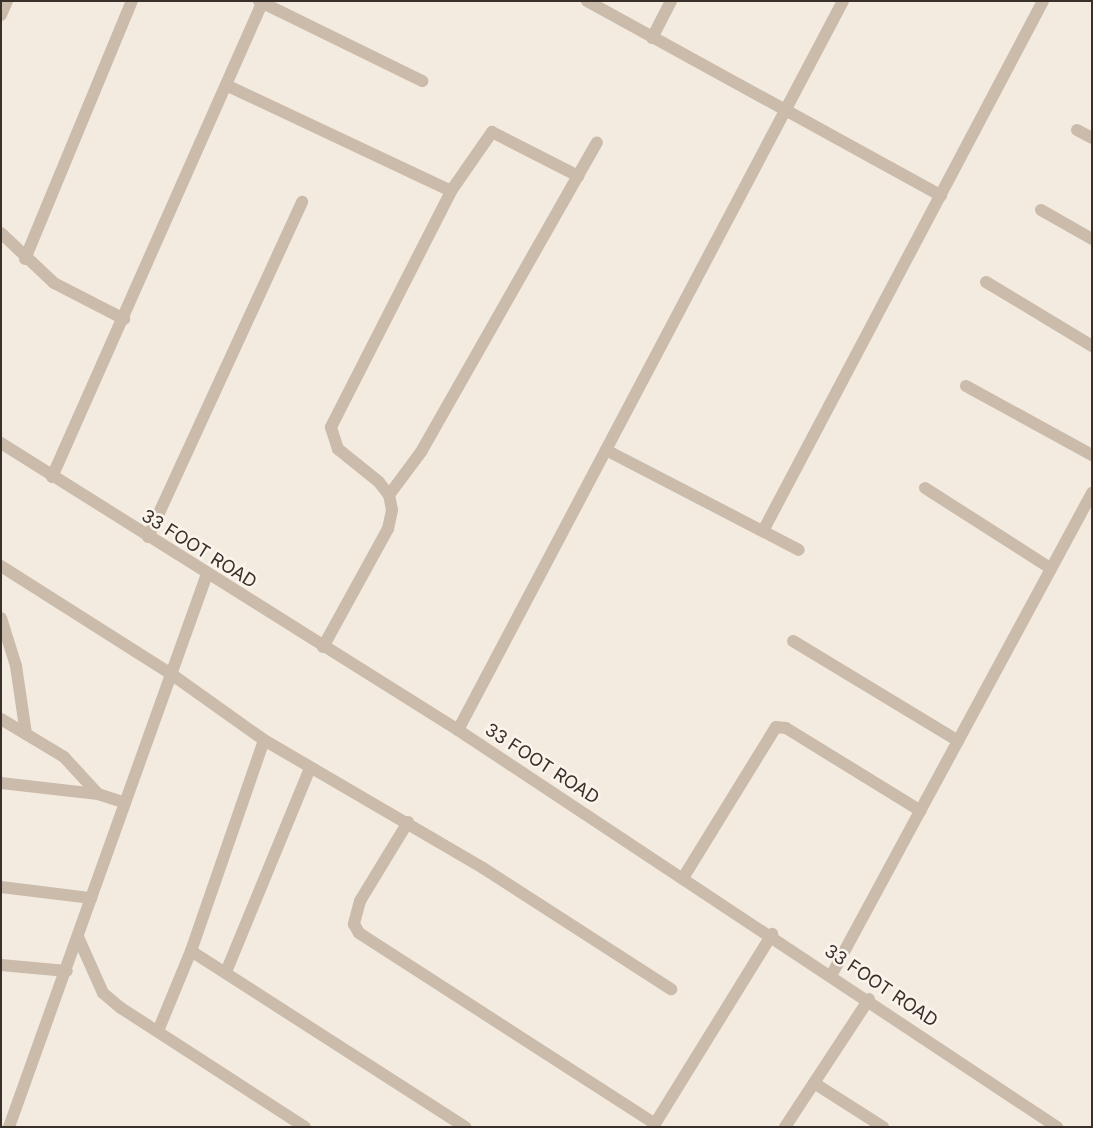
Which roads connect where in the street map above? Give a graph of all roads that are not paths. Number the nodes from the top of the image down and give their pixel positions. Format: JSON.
{"nodes":[{"id":1,"x":7,"y":1,"type":"edge"},
{"id":2,"x":132,"y":1,"type":"edge"},
{"id":3,"x":587,"y":1,"type":"edge"},
{"id":4,"x":672,"y":1,"type":"edge"},
{"id":5,"x":842,"y":1,"type":"edge"},
{"id":6,"x":1043,"y":1,"type":"edge"},
{"id":7,"x":261,"y":2,"type":"edge"},
{"id":8,"x":1,"y":15,"type":"edge"},
{"id":9,"x":652,"y":38,"type":"junction"},
{"id":10,"x":422,"y":81,"type":"dead end"},
{"id":11,"x":228,"y":86,"type":"junction"},
{"id":12,"x":784,"y":112,"type":"junction"},
{"id":13,"x":1077,"y":130,"type":"dead end"},
{"id":14,"x":1092,"y":138,"type":"edge"},
{"id":15,"x":597,"y":142,"type":"dead end"},
{"id":16,"x":578,"y":176,"type":"junction"},
{"id":17,"x":451,"y":192,"type":"junction"},
{"id":18,"x":941,"y":196,"type":"junction"},
{"id":19,"x":302,"y":202,"type":"dead end"},
{"id":20,"x":1041,"y":210,"type":"dead end"},
{"id":21,"x":1,"y":234,"type":"edge"},
{"id":22,"x":1092,"y":239,"type":"edge"},
{"id":23,"x":25,"y":259,"type":"junction"},
{"id":24,"x":986,"y":282,"type":"dead end"},
{"id":25,"x":124,"y":319,"type":"junction"},
{"id":26,"x":1092,"y":346,"type":"edge"},
{"id":27,"x":966,"y":386,"type":"dead end"},
{"id":28,"x":1,"y":443,"type":"edge"},
{"id":29,"x":606,"y":450,"type":"junction"},
{"id":30,"x":1092,"y":455,"type":"edge"},
{"id":31,"x":52,"y":477,"type":"junction"},
{"id":32,"x":925,"y":488,"type":"dead end"},
{"id":33,"x":1092,"y":493,"type":"edge"},
{"id":34,"x":389,"y":495,"type":"junction"},
{"id":35,"x":763,"y":531,"type":"junction"},
{"id":36,"x":148,"y":537,"type":"junction"},
{"id":37,"x":799,"y":550,"type":"dead end"},
{"id":38,"x":1,"y":566,"type":"edge"},
{"id":39,"x":1050,"y":568,"type":"junction"},
{"id":40,"x":207,"y":574,"type":"junction"},
{"id":41,"x":1,"y":618,"type":"edge"},
{"id":42,"x":793,"y":641,"type":"dead end"},
{"id":43,"x":323,"y":647,"type":"junction"},
{"id":44,"x":174,"y":676,"type":"junction"},
{"id":45,"x":1,"y":720,"type":"edge"},
{"id":46,"x":458,"y":730,"type":"junction"},
{"id":47,"x":26,"y":734,"type":"junction"},
{"id":48,"x":264,"y":740,"type":"junction"},
{"id":49,"x":958,"y":741,"type":"junction"},
{"id":50,"x":310,"y":768,"type":"junction"},
{"id":51,"x":1,"y":782,"type":"edge"},
{"id":52,"x":98,"y":794,"type":"junction"},
{"id":53,"x":125,"y":803,"type":"junction"},
{"id":54,"x":922,"y":810,"type":"junction"},
{"id":55,"x":408,"y":822,"type":"junction"},
{"id":56,"x":683,"y":878,"type":"junction"},
{"id":57,"x":1,"y":887,"type":"edge"},
{"id":58,"x":91,"y":898,"type":"junction"},
{"id":59,"x":772,"y":934,"type":"junction"},
{"id":60,"x":78,"y":938,"type":"junction"},
{"id":61,"x":192,"y":951,"type":"junction"},
{"id":62,"x":1,"y":965,"type":"edge"},
{"id":63,"x":67,"y":971,"type":"junction"},
{"id":64,"x":226,"y":972,"type":"junction"},
{"id":65,"x":832,"y":974,"type":"junction"},
{"id":66,"x":671,"y":989,"type":"dead end"},
{"id":67,"x":870,"y":999,"type":"junction"},
{"id":68,"x":158,"y":1031,"type":"junction"},
{"id":69,"x":814,"y":1083,"type":"junction"},
{"id":70,"x":654,"y":1126,"type":"edge"},
{"id":71,"x":9,"y":1127,"type":"edge"},
{"id":72,"x":305,"y":1127,"type":"edge"},
{"id":73,"x":465,"y":1127,"type":"edge"},
{"id":74,"x":785,"y":1127,"type":"edge"},
{"id":75,"x":883,"y":1127,"type":"edge"},
{"id":76,"x":1057,"y":1127,"type":"edge"}],
"edges":[{"from":1,"to":8,"type":"street"},
{"from":2,"to":23,"type":"street"},
{"from":3,"to":9,"type":"street"},
{"from":4,"to":9,"type":"street"},
{"from":5,"to":12,"type":"street"},
{"from":6,"to":18,"type":"street"},
{"from":7,"to":10,"type":"street"},
{"from":7,"to":11,"type":"street"},
{"from":9,"to":12,"type":"street"},
{"from":11,"to":17,"type":"street"},
{"from":11,"to":25,"type":"street"},
{"from":12,"to":18,"type":"street"},
{"from":12,"to":29,"type":"street"},
{"from":13,"to":14,"type":"street"},
{"from":15,"to":16,"type":"street"},
{"from":16,"to":17,"type":"street"},
{"from":16,"to":34,"type":"street"},
{"from":17,"to":34,"type":"street"},
{"from":18,"to":35,"type":"street"},
{"from":19,"to":36,"type":"street"},
{"from":20,"to":22,"type":"street"},
{"from":21,"to":23,"type":"street"},
{"from":23,"to":25,"type":"street"},
{"from":24,"to":26,"type":"street"},
{"from":25,"to":31,"type":"street"},
{"from":27,"to":30,"type":"street"},
{"from":28,"to":31,"type":"street","name":"33 FOOT ROAD"},
{"from":29,"to":35,"type":"street"},
{"from":29,"to":46,"type":"street"},
{"from":31,"to":36,"type":"street","name":"33 FOOT ROAD"},
{"from":32,"to":39,"type":"street"},
{"from":33,"to":39,"type":"street"},
{"from":34,"to":43,"type":"street"},
{"from":35,"to":37,"type":"street"},
{"from":36,"to":40,"type":"street","name":"33 FOOT ROAD"},
{"from":38,"to":44,"type":"street"},
{"from":39,"to":49,"type":"street"},
{"from":40,"to":43,"type":"street","name":"33 FOOT ROAD"},
{"from":40,"to":44,"type":"street"},
{"from":41,"to":47,"type":"street"},
{"from":42,"to":49,"type":"street"},
{"from":43,"to":46,"type":"street","name":"33 FOOT ROAD"},
{"from":44,"to":48,"type":"street"},
{"from":44,"to":53,"type":"street"},
{"from":45,"to":47,"type":"street"},
{"from":46,"to":56,"type":"street","name":"33 FOOT ROAD"},
{"from":47,"to":52,"type":"street"},
{"from":48,"to":50,"type":"street"},
{"from":48,"to":61,"type":"street"},
{"from":49,"to":54,"type":"street"},
{"from":50,"to":55,"type":"street"},
{"from":50,"to":64,"type":"street"},
{"from":51,"to":52,"type":"street"},
{"from":52,"to":53,"type":"street"},
{"from":53,"to":58,"type":"street"},
{"from":54,"to":56,"type":"street"},
{"from":54,"to":65,"type":"street"},
{"from":55,"to":66,"type":"street"},
{"from":55,"to":70,"type":"street"},
{"from":56,"to":59,"type":"street","name":"33 FOOT ROAD"},
{"from":57,"to":58,"type":"street"},
{"from":58,"to":60,"type":"street"},
{"from":59,"to":65,"type":"street","name":"33 FOOT ROAD"},
{"from":59,"to":70,"type":"street"},
{"from":60,"to":63,"type":"street"},
{"from":60,"to":68,"type":"street"},
{"from":61,"to":64,"type":"street"},
{"from":61,"to":68,"type":"street"},
{"from":62,"to":63,"type":"street"},
{"from":63,"to":71,"type":"street"},
{"from":64,"to":73,"type":"street"},
{"from":65,"to":67,"type":"street","name":"33 FOOT ROAD"},
{"from":67,"to":69,"type":"street"},
{"from":67,"to":76,"type":"street","name":"33 FOOT ROAD"},
{"from":68,"to":72,"type":"street"},
{"from":69,"to":74,"type":"street"},
{"from":69,"to":75,"type":"street"}]}
